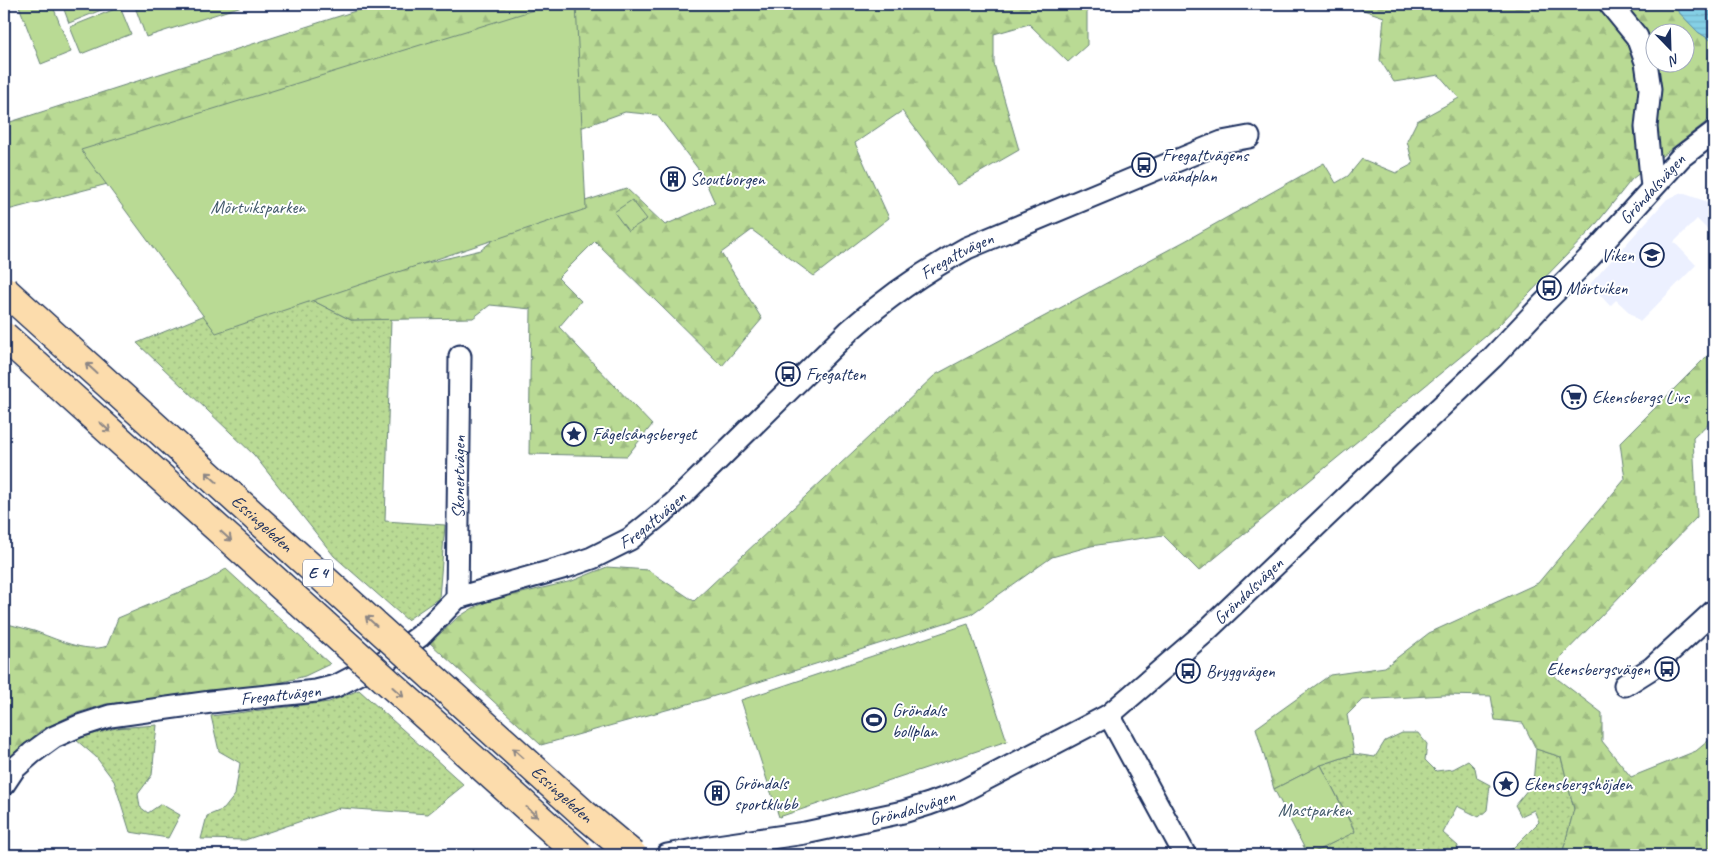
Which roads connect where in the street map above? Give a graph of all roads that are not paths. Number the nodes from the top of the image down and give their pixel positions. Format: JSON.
{"nodes":[{"id":1,"x":1610,"y":4,"type":"edge"},
{"id":2,"x":1714,"y":132,"type":"edge"},
{"id":3,"x":1249,"y":138,"type":"dead end"},
{"id":4,"x":1652,"y":187,"type":"junction"},
{"id":5,"x":4,"y":290,"type":"edge"},
{"id":6,"x":4,"y":336,"type":"edge"},
{"id":7,"x":460,"y":356,"type":"dead end"},
{"id":8,"x":457,"y":598,"type":"junction"},
{"id":9,"x":1714,"y":611,"type":"edge"},
{"id":10,"x":1625,"y":685,"type":"dead end"},
{"id":11,"x":1109,"y":715,"type":"junction"},
{"id":12,"x":4,"y":784,"type":"edge"},
{"id":13,"x":580,"y":855,"type":"edge"},
{"id":14,"x":633,"y":855,"type":"edge"},
{"id":15,"x":667,"y":855,"type":"edge"},
{"id":16,"x":1185,"y":855,"type":"edge"}],
"edges":[{"from":1,"to":4,"type":"street"},
{"from":2,"to":4,"type":"street","name":"Gröndalsvägen"},
{"from":3,"to":8,"type":"street","name":"Fregattvägen"},
{"from":4,"to":11,"type":"street","name":"Gröndalsvägen"},
{"from":14,"to":5,"type":"highway","name":"Essingeleden","number":"E 4","one_way":true,"bridge":true},
{"from":6,"to":13,"type":"highway","name":"Essingeleden","number":"E 4","one_way":true,"bridge":true},
{"from":7,"to":8,"type":"street","name":"Skonertvägen"},
{"from":8,"to":12,"type":"street","name":"Fregattvägen"},
{"from":9,"to":10,"type":"street"},
{"from":11,"to":15,"type":"street","name":"Gröndalsvägen"},
{"from":11,"to":16,"type":"street"}]}
